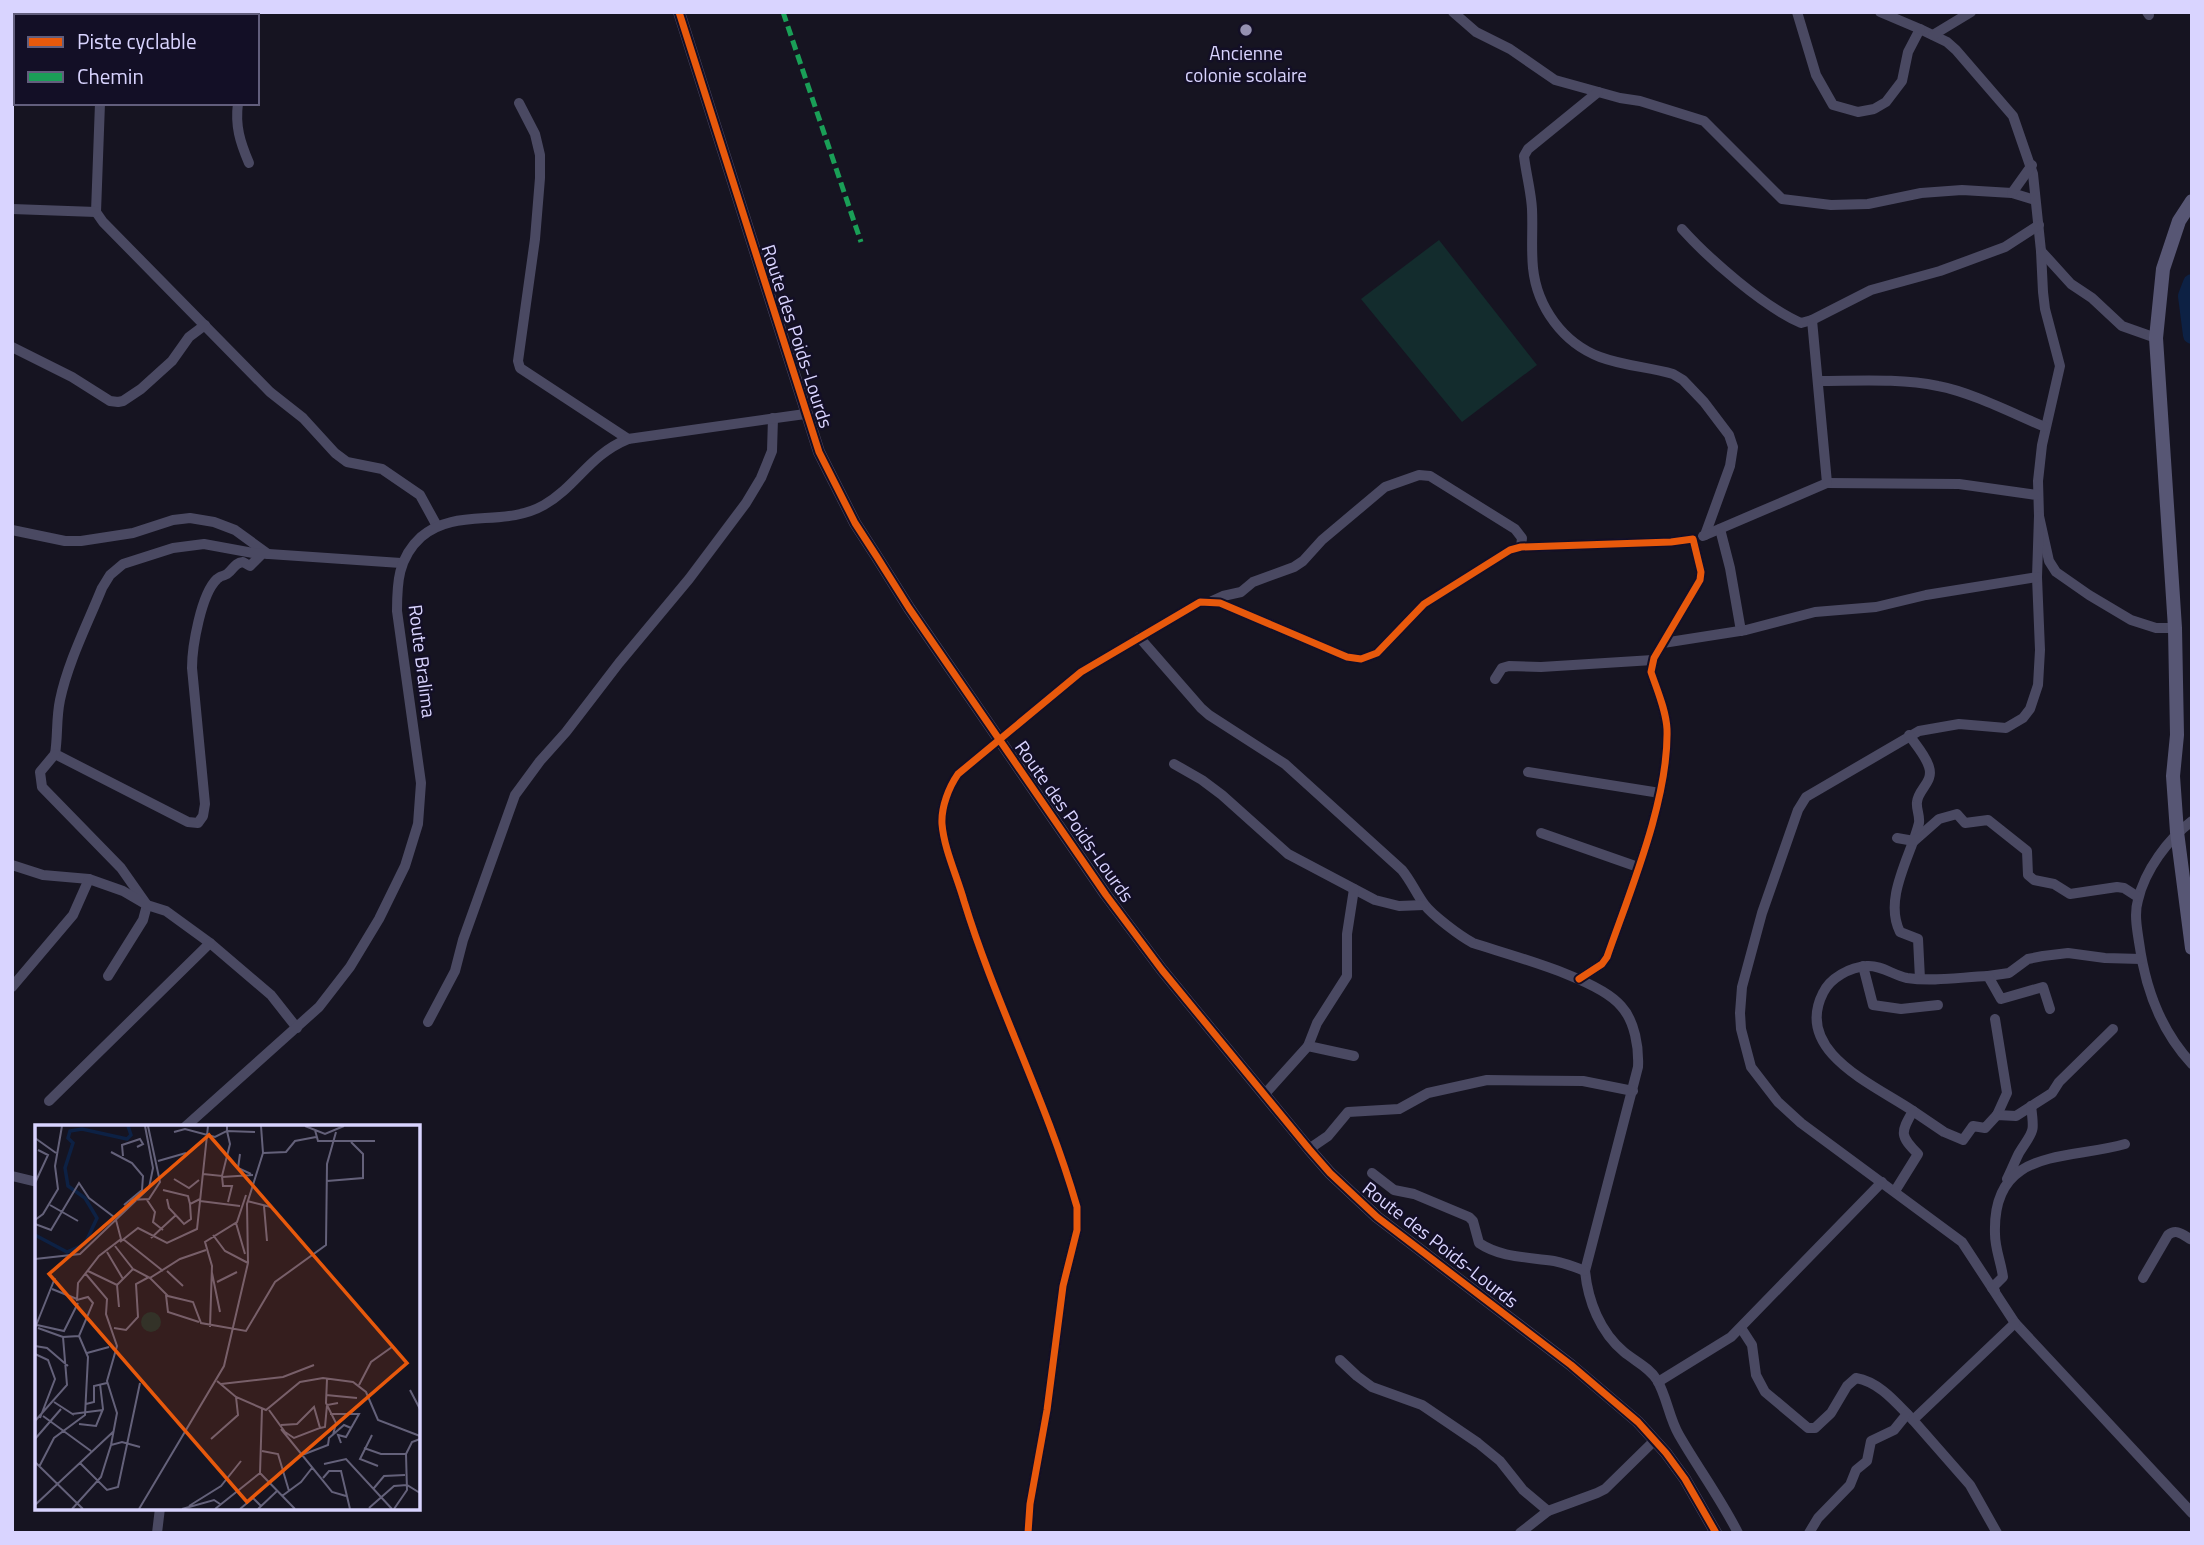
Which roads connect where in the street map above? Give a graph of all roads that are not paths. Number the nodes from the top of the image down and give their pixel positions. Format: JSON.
{"nodes":[{"id":1,"x":679,"y":12,"type":"edge"},
{"id":2,"x":1453,"y":12,"type":"edge"},
{"id":3,"x":1797,"y":12,"type":"edge"},
{"id":4,"x":1880,"y":12,"type":"edge"},
{"id":5,"x":1971,"y":12,"type":"edge"},
{"id":6,"x":1896,"y":16,"type":"edge"},
{"id":7,"x":1920,"y":29,"type":"junction"},
{"id":8,"x":1933,"y":35,"type":"junction"},
{"id":9,"x":1598,"y":92,"type":"junction"},
{"id":10,"x":519,"y":103,"type":"dead end"},
{"id":11,"x":100,"y":105,"type":"edge"},
{"id":12,"x":238,"y":105,"type":"edge"},
{"id":13,"x":249,"y":163,"type":"dead end"},
{"id":14,"x":2032,"y":165,"type":"junction"},
{"id":15,"x":2012,"y":193,"type":"junction"},
{"id":16,"x":2035,"y":200,"type":"junction"},
{"id":17,"x":2192,"y":201,"type":"edge"},
{"id":18,"x":12,"y":209,"type":"edge"},
{"id":19,"x":96,"y":212,"type":"junction"},
{"id":20,"x":2039,"y":225,"type":"junction"},
{"id":21,"x":1682,"y":229,"type":"dead end"},
{"id":22,"x":2041,"y":251,"type":"junction"},
{"id":23,"x":1812,"y":320,"type":"junction"},
{"id":24,"x":205,"y":325,"type":"junction"},
{"id":25,"x":2156,"y":338,"type":"junction"},
{"id":26,"x":12,"y":347,"type":"edge"},
{"id":27,"x":1818,"y":381,"type":"junction"},
{"id":28,"x":805,"y":414,"type":"junction"},
{"id":29,"x":773,"y":418,"type":"junction"},
{"id":30,"x":2045,"y":427,"type":"junction"},
{"id":31,"x":628,"y":439,"type":"junction"},
{"id":32,"x":1827,"y":483,"type":"junction"},
{"id":33,"x":2037,"y":495,"type":"junction"},
{"id":34,"x":2039,"y":516,"type":"junction"},
{"id":35,"x":437,"y":526,"type":"junction"},
{"id":36,"x":1720,"y":529,"type":"junction"},
{"id":37,"x":12,"y":530,"type":"edge"},
{"id":38,"x":1705,"y":535,"type":"junction"},
{"id":39,"x":1693,"y":539,"type":"junction"},
{"id":40,"x":1521,"y":547,"type":"junction"},
{"id":41,"x":265,"y":554,"type":"junction"},
{"id":42,"x":401,"y":563,"type":"junction"},
{"id":43,"x":2037,"y":577,"type":"junction"},
{"id":44,"x":1211,"y":601,"type":"junction"},
{"id":45,"x":2175,"y":628,"type":"junction"},
{"id":46,"x":1741,"y":631,"type":"junction"},
{"id":47,"x":1139,"y":637,"type":"junction"},
{"id":48,"x":1663,"y":643,"type":"junction"},
{"id":49,"x":1653,"y":660,"type":"junction"},
{"id":50,"x":1495,"y":679,"type":"dead end"},
{"id":51,"x":1909,"y":735,"type":"junction"},
{"id":52,"x":1000,"y":740,"type":"junction"},
{"id":53,"x":55,"y":754,"type":"junction"},
{"id":54,"x":1174,"y":764,"type":"dead end"},
{"id":55,"x":1528,"y":772,"type":"dead end"},
{"id":56,"x":1660,"y":793,"type":"junction"},
{"id":57,"x":2192,"y":821,"type":"edge"},
{"id":58,"x":2178,"y":832,"type":"junction"},
{"id":59,"x":1541,"y":834,"type":"dead end"},
{"id":60,"x":1898,"y":838,"type":"dead end"},
{"id":61,"x":1914,"y":841,"type":"junction"},
{"id":62,"x":12,"y":865,"type":"edge"},
{"id":63,"x":1638,"y":867,"type":"junction"},
{"id":64,"x":89,"y":878,"type":"junction"},
{"id":65,"x":1354,"y":889,"type":"junction"},
{"id":66,"x":2138,"y":897,"type":"junction"},
{"id":67,"x":147,"y":905,"type":"junction"},
{"id":68,"x":1424,"y":905,"type":"junction"},
{"id":69,"x":210,"y":943,"type":"junction"},
{"id":70,"x":2192,"y":948,"type":"edge"},
{"id":71,"x":2141,"y":959,"type":"junction"},
{"id":72,"x":1863,"y":966,"type":"junction"},
{"id":73,"x":108,"y":976,"type":"dead end"},
{"id":74,"x":1988,"y":976,"type":"junction"},
{"id":75,"x":1579,"y":979,"type":"junction"},
{"id":76,"x":1920,"y":979,"type":"junction"},
{"id":77,"x":12,"y":987,"type":"edge"},
{"id":78,"x":1938,"y":1005,"type":"dead end"},
{"id":79,"x":2050,"y":1009,"type":"dead end"},
{"id":80,"x":1995,"y":1019,"type":"dead end"},
{"id":81,"x":428,"y":1022,"type":"dead end"},
{"id":82,"x":297,"y":1028,"type":"junction"},
{"id":83,"x":2113,"y":1029,"type":"dead end"},
{"id":84,"x":1308,"y":1046,"type":"junction"},
{"id":85,"x":1354,"y":1056,"type":"dead end"},
{"id":86,"x":2192,"y":1064,"type":"edge"},
{"id":87,"x":1633,"y":1091,"type":"junction"},
{"id":88,"x":1264,"y":1095,"type":"junction"},
{"id":89,"x":49,"y":1101,"type":"dead end"},
{"id":90,"x":2031,"y":1106,"type":"junction"},
{"id":91,"x":1913,"y":1111,"type":"junction"},
{"id":92,"x":1997,"y":1115,"type":"junction"},
{"id":93,"x":187,"y":1125,"type":"edge"},
{"id":94,"x":2125,"y":1144,"type":"dead end"},
{"id":95,"x":1309,"y":1149,"type":"junction"},
{"id":96,"x":1372,"y":1173,"type":"dead end"},
{"id":97,"x":12,"y":1176,"type":"edge"},
{"id":98,"x":35,"y":1182,"type":"edge"},
{"id":99,"x":1882,"y":1182,"type":"junction"},
{"id":100,"x":2005,"y":1184,"type":"junction"},
{"id":101,"x":1895,"y":1191,"type":"junction"},
{"id":102,"x":2192,"y":1240,"type":"edge"},
{"id":103,"x":1585,"y":1271,"type":"junction"},
{"id":104,"x":2143,"y":1278,"type":"dead end"},
{"id":105,"x":2000,"y":1301,"type":"junction"},
{"id":106,"x":2015,"y":1323,"type":"junction"},
{"id":107,"x":1741,"y":1328,"type":"junction"},
{"id":108,"x":1340,"y":1360,"type":"dead end"},
{"id":109,"x":1658,"y":1381,"type":"junction"},
{"id":110,"x":1910,"y":1417,"type":"junction"},
{"id":111,"x":1655,"y":1440,"type":"junction"},
{"id":112,"x":160,"y":1510,"type":"edge"},
{"id":113,"x":1548,"y":1511,"type":"junction"},
{"id":114,"x":2192,"y":1513,"type":"edge"},
{"id":115,"x":157,"y":1533,"type":"edge"},
{"id":116,"x":1028,"y":1533,"type":"edge"},
{"id":117,"x":1520,"y":1533,"type":"edge"},
{"id":118,"x":1716,"y":1533,"type":"edge"},
{"id":119,"x":1738,"y":1533,"type":"edge"},
{"id":120,"x":1809,"y":1533,"type":"edge"},
{"id":121,"x":1997,"y":1533,"type":"edge"}],
"edges":[{"from":1,"to":28,"type":"street","name":"Route des Poids-Lourds"},
{"from":2,"to":9,"type":"street"},
{"from":3,"to":7,"type":"street"},
{"from":4,"to":6,"type":"street"},
{"from":5,"to":8,"type":"street"},
{"from":6,"to":7,"type":"street"},
{"from":7,"to":8,"type":"street"},
{"from":8,"to":14,"type":"street"},
{"from":9,"to":15,"type":"street"},
{"from":9,"to":38,"type":"street"},
{"from":10,"to":31,"type":"street"},
{"from":11,"to":19,"type":"street"},
{"from":12,"to":13,"type":"street"},
{"from":14,"to":15,"type":"street"},
{"from":14,"to":16,"type":"street"},
{"from":15,"to":16,"type":"street"},
{"from":16,"to":20,"type":"street"},
{"from":17,"to":25,"type":"main road"},
{"from":18,"to":19,"type":"street"},
{"from":19,"to":24,"type":"street"},
{"from":20,"to":22,"type":"street"},
{"from":20,"to":23,"type":"street"},
{"from":21,"to":23,"type":"street"},
{"from":22,"to":25,"type":"street"},
{"from":22,"to":30,"type":"street"},
{"from":23,"to":27,"type":"street"},
{"from":24,"to":26,"type":"street"},
{"from":24,"to":35,"type":"street"},
{"from":25,"to":45,"type":"main road"},
{"from":27,"to":30,"type":"street"},
{"from":27,"to":32,"type":"street"},
{"from":28,"to":29,"type":"street"},
{"from":28,"to":52,"type":"street","name":"Route des Poids-Lourds"},
{"from":29,"to":31,"type":"street"},
{"from":29,"to":81,"type":"street"},
{"from":30,"to":33,"type":"street"},
{"from":31,"to":35,"type":"street"},
{"from":32,"to":33,"type":"street"},
{"from":32,"to":36,"type":"street"},
{"from":33,"to":34,"type":"street"},
{"from":34,"to":43,"type":"street"},
{"from":34,"to":45,"type":"street"},
{"from":35,"to":42,"type":"street"},
{"from":36,"to":38,"type":"street"},
{"from":36,"to":46,"type":"street"},
{"from":37,"to":41,"type":"street"},
{"from":38,"to":39,"type":"street"},
{"from":39,"to":40,"type":"street"},
{"from":39,"to":48,"type":"street"},
{"from":40,"to":44,"type":"street"},
{"from":40,"to":44,"type":"street"},
{"from":41,"to":42,"type":"street"},
{"from":41,"to":53,"type":"street"},
{"from":41,"to":53,"type":"street"},
{"from":42,"to":82,"type":"street","name":"Route Bralima"},
{"from":43,"to":46,"type":"street"},
{"from":43,"to":51,"type":"street"},
{"from":44,"to":47,"type":"street"},
{"from":45,"to":58,"type":"main road"},
{"from":46,"to":48,"type":"street"},
{"from":47,"to":52,"type":"street"},
{"from":47,"to":68,"type":"street"},
{"from":48,"to":49,"type":"street"},
{"from":49,"to":50,"type":"street"},
{"from":49,"to":56,"type":"street"},
{"from":51,"to":61,"type":"street"},
{"from":51,"to":99,"type":"street"},
{"from":52,"to":88,"type":"street","name":"Route des Poids-Lourds"},
{"from":52,"to":116,"type":"street"},
{"from":53,"to":67,"type":"street"},
{"from":54,"to":65,"type":"street"},
{"from":55,"to":56,"type":"street"},
{"from":56,"to":63,"type":"street"},
{"from":57,"to":58,"type":"street"},
{"from":58,"to":66,"type":"street"},
{"from":58,"to":70,"type":"main road"},
{"from":59,"to":63,"type":"street"},
{"from":60,"to":61,"type":"street"},
{"from":61,"to":66,"type":"street"},
{"from":61,"to":76,"type":"street"},
{"from":62,"to":64,"type":"street"},
{"from":63,"to":75,"type":"street"},
{"from":64,"to":67,"type":"street"},
{"from":64,"to":77,"type":"street"},
{"from":65,"to":68,"type":"street"},
{"from":65,"to":84,"type":"street"},
{"from":66,"to":71,"type":"street"},
{"from":67,"to":69,"type":"street"},
{"from":67,"to":73,"type":"street"},
{"from":68,"to":75,"type":"street"},
{"from":69,"to":82,"type":"street"},
{"from":69,"to":89,"type":"street"},
{"from":71,"to":74,"type":"street"},
{"from":71,"to":86,"type":"street"},
{"from":72,"to":76,"type":"street"},
{"from":72,"to":78,"type":"street"},
{"from":72,"to":91,"type":"street"},
{"from":74,"to":76,"type":"street"},
{"from":74,"to":79,"type":"street"},
{"from":75,"to":87,"type":"street"},
{"from":80,"to":92,"type":"street"},
{"from":82,"to":93,"type":"street","name":"Route Bralima"},
{"from":83,"to":90,"type":"street"},
{"from":84,"to":85,"type":"street"},
{"from":84,"to":88,"type":"street"},
{"from":87,"to":95,"type":"street"},
{"from":87,"to":103,"type":"street"},
{"from":88,"to":95,"type":"street","name":"Route des Poids-Lourds"},
{"from":90,"to":92,"type":"street"},
{"from":90,"to":100,"type":"street"},
{"from":91,"to":92,"type":"street"},
{"from":91,"to":101,"type":"street"},
{"from":94,"to":100,"type":"street"},
{"from":95,"to":111,"type":"street","name":"Route des Poids-Lourds"},
{"from":96,"to":103,"type":"street"},
{"from":97,"to":98,"type":"street"},
{"from":99,"to":101,"type":"street"},
{"from":99,"to":107,"type":"street"},
{"from":100,"to":105,"type":"street"},
{"from":101,"to":105,"type":"street"},
{"from":102,"to":104,"type":"street"},
{"from":103,"to":109,"type":"street"},
{"from":105,"to":106,"type":"street"},
{"from":106,"to":110,"type":"street"},
{"from":106,"to":114,"type":"street"},
{"from":107,"to":109,"type":"street"},
{"from":107,"to":110,"type":"street"},
{"from":108,"to":113,"type":"street"},
{"from":109,"to":119,"type":"street"},
{"from":110,"to":120,"type":"street"},
{"from":110,"to":121,"type":"street"},
{"from":111,"to":113,"type":"street"},
{"from":111,"to":118,"type":"street","name":"Route des Poids-Lourds"},
{"from":112,"to":115,"type":"street"},
{"from":113,"to":117,"type":"street"}]}
